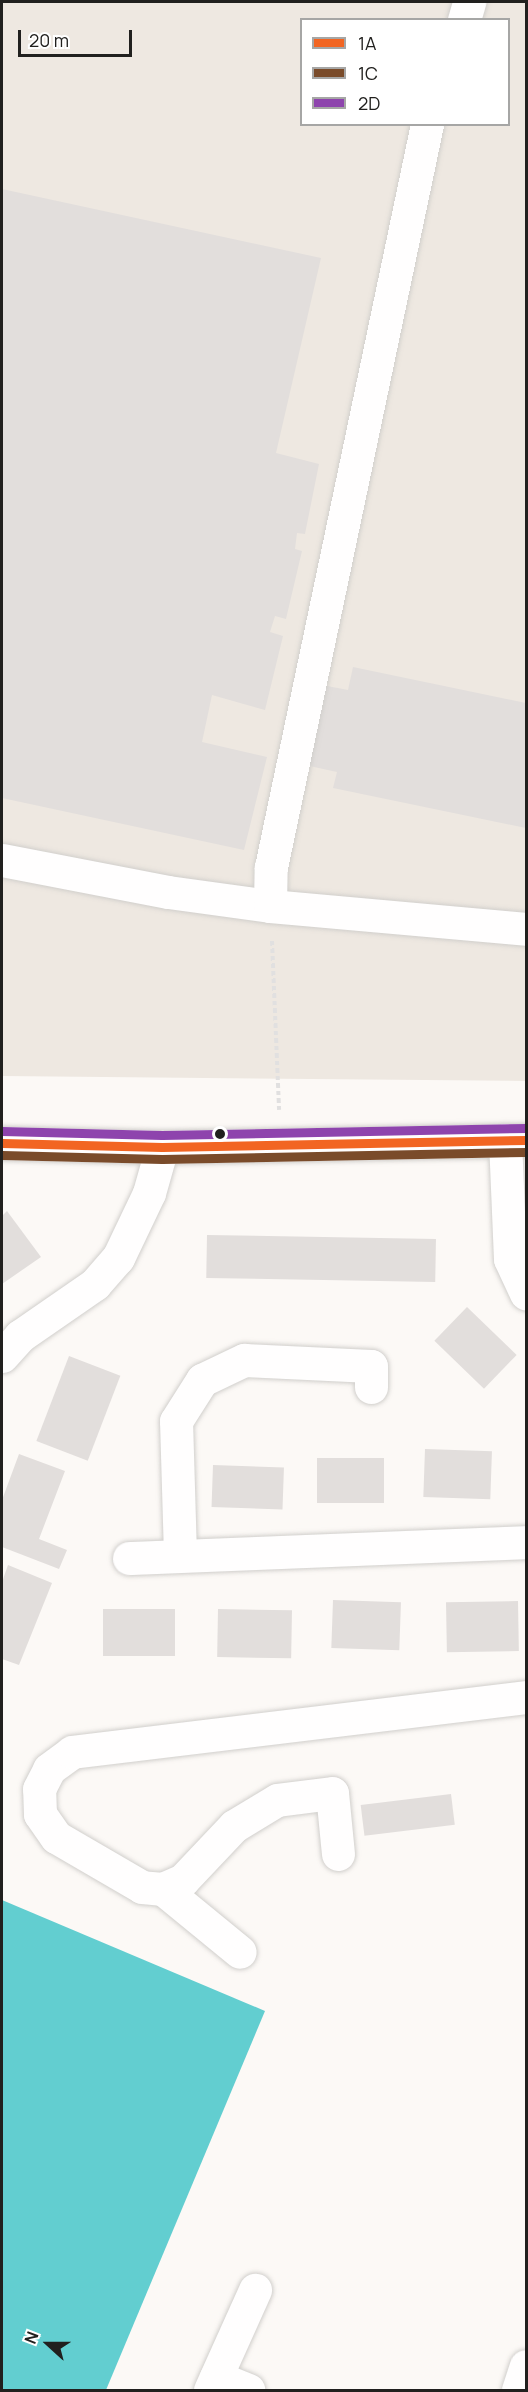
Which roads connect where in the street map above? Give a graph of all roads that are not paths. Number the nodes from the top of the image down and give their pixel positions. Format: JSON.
{"nodes":[{"id":1,"x":427,"y":126,"type":"edge"},
{"id":2,"x":2,"y":860,"type":"edge"},
{"id":3,"x":270,"y":906,"type":"junction"},
{"id":4,"x":526,"y":929,"type":"edge"},
{"id":5,"x":516,"y":1140,"type":"edge"},
{"id":6,"x":2,"y":1143,"type":"edge"},
{"id":7,"x":162,"y":1147,"type":"junction"},
{"id":8,"x":526,"y":1294,"type":"edge"},
{"id":9,"x":2,"y":1356,"type":"edge"},
{"id":10,"x":371,"y":1387,"type":"dead end"},
{"id":11,"x":526,"y":1542,"type":"edge"},
{"id":12,"x":180,"y":1555,"type":"junction"},
{"id":13,"x":129,"y":1558,"type":"dead end"},
{"id":14,"x":526,"y":1697,"type":"edge"},
{"id":15,"x":338,"y":1854,"type":"dead end"},
{"id":16,"x":164,"y":1889,"type":"junction"},
{"id":17,"x":240,"y":1952,"type":"dead end"},
{"id":18,"x":255,"y":2290,"type":"dead end"},
{"id":19,"x":526,"y":2366,"type":"edge"},
{"id":20,"x":213,"y":2384,"type":"edge"},
{"id":21,"x":249,"y":2391,"type":"edge"},
{"id":22,"x":518,"y":2391,"type":"edge"}],
"edges":[{"from":1,"to":3,"type":"street"},
{"from":2,"to":3,"type":"street"},
{"from":3,"to":4,"type":"street"},
{"from":5,"to":7,"type":"street"},
{"from":5,"to":8,"type":"street"},
{"from":6,"to":7,"type":"street"},
{"from":7,"to":9,"type":"street"},
{"from":10,"to":12,"type":"street"},
{"from":11,"to":12,"type":"street"},
{"from":12,"to":13,"type":"street"},
{"from":14,"to":16,"type":"street"},
{"from":15,"to":16,"type":"street"},
{"from":16,"to":17,"type":"street"},
{"from":18,"to":20,"type":"street"},
{"from":19,"to":22,"type":"street"},
{"from":20,"to":21,"type":"street"}]}
